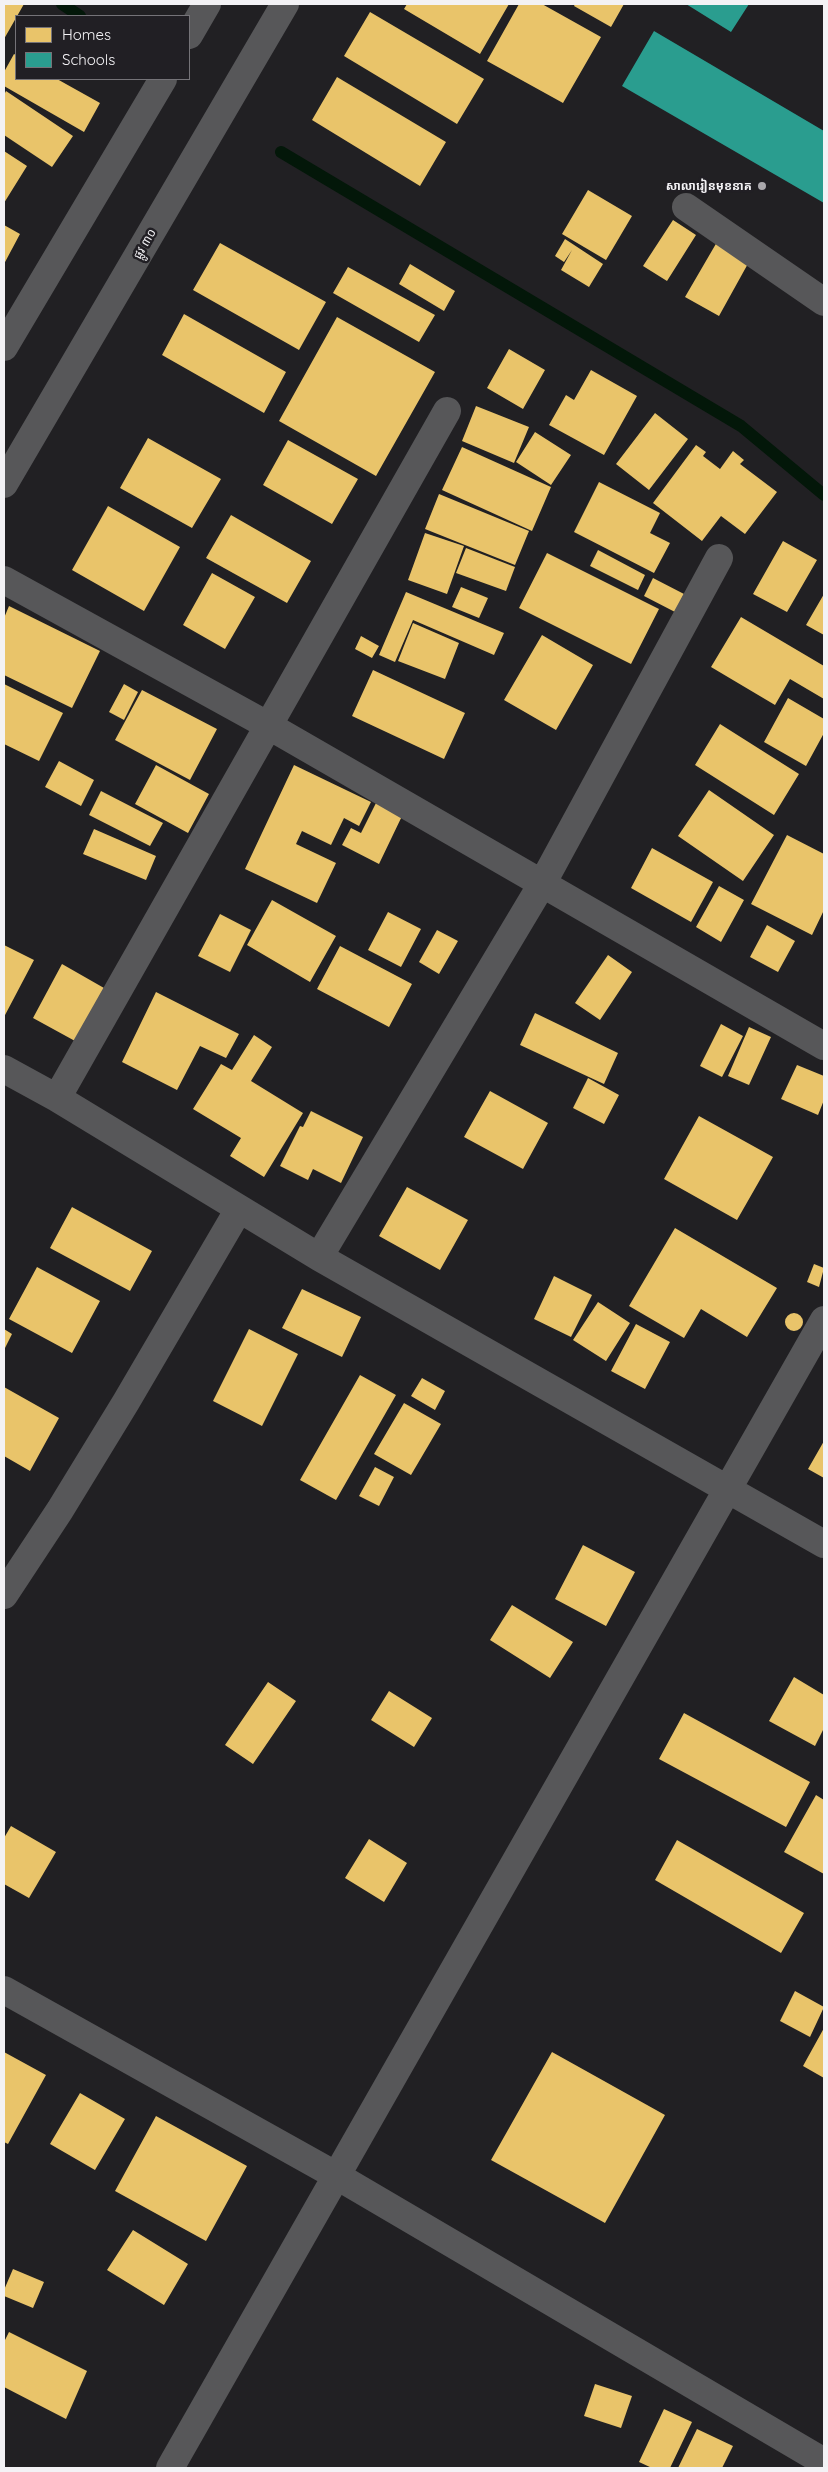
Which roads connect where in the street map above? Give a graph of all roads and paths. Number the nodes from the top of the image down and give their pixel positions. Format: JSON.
{"nodes":[{"id":1,"x":207,"y":4,"type":"edge"},
{"id":2,"x":285,"y":4,"type":"edge"},
{"id":3,"x":190,"y":33,"type":"edge"},
{"id":4,"x":162,"y":80,"type":"edge"},
{"id":5,"x":686,"y":207,"type":"dead end"},
{"id":6,"x":824,"y":302,"type":"edge"},
{"id":7,"x":4,"y":348,"type":"edge"},
{"id":8,"x":447,"y":411,"type":"dead end"},
{"id":9,"x":4,"y":484,"type":"edge"},
{"id":10,"x":719,"y":558,"type":"dead end"},
{"id":11,"x":4,"y":580,"type":"edge"},
{"id":12,"x":268,"y":726,"type":"junction"},
{"id":13,"x":542,"y":884,"type":"junction"},
{"id":14,"x":824,"y":1046,"type":"edge"},
{"id":15,"x":4,"y":1069,"type":"edge"},
{"id":16,"x":57,"y":1098,"type":"junction"},
{"id":17,"x":239,"y":1209,"type":"junction"},
{"id":18,"x":319,"y":1257,"type":"junction"},
{"id":19,"x":824,"y":1320,"type":"edge"},
{"id":20,"x":729,"y":1491,"type":"junction"},
{"id":21,"x":824,"y":1544,"type":"edge"},
{"id":22,"x":4,"y":1595,"type":"edge"},
{"id":23,"x":4,"y":1990,"type":"edge"},
{"id":24,"x":337,"y":2176,"type":"junction"},
{"id":25,"x":824,"y":2463,"type":"edge"},
{"id":26,"x":170,"y":2468,"type":"edge"},
{"id":27,"x":822,"y":2468,"type":"edge"}],
"edges":[{"from":1,"to":3,"type":"street"},
{"from":2,"to":9,"type":"street","name":"ផ្លូវ ៣០"},
{"from":4,"to":7,"type":"street"},
{"from":5,"to":6,"type":"street"},
{"from":8,"to":12,"type":"street"},
{"from":10,"to":13,"type":"street"},
{"from":11,"to":12,"type":"street"},
{"from":12,"to":13,"type":"street"},
{"from":12,"to":16,"type":"street"},
{"from":13,"to":14,"type":"street"},
{"from":13,"to":18,"type":"street"},
{"from":15,"to":16,"type":"street"},
{"from":16,"to":17,"type":"street"},
{"from":17,"to":18,"type":"street"},
{"from":17,"to":22,"type":"street"},
{"from":18,"to":20,"type":"street"},
{"from":19,"to":20,"type":"street"},
{"from":20,"to":21,"type":"street"},
{"from":20,"to":24,"type":"street"},
{"from":23,"to":24,"type":"street"},
{"from":24,"to":25,"type":"street"},
{"from":24,"to":26,"type":"street"},
{"from":25,"to":27,"type":"street"}]}
